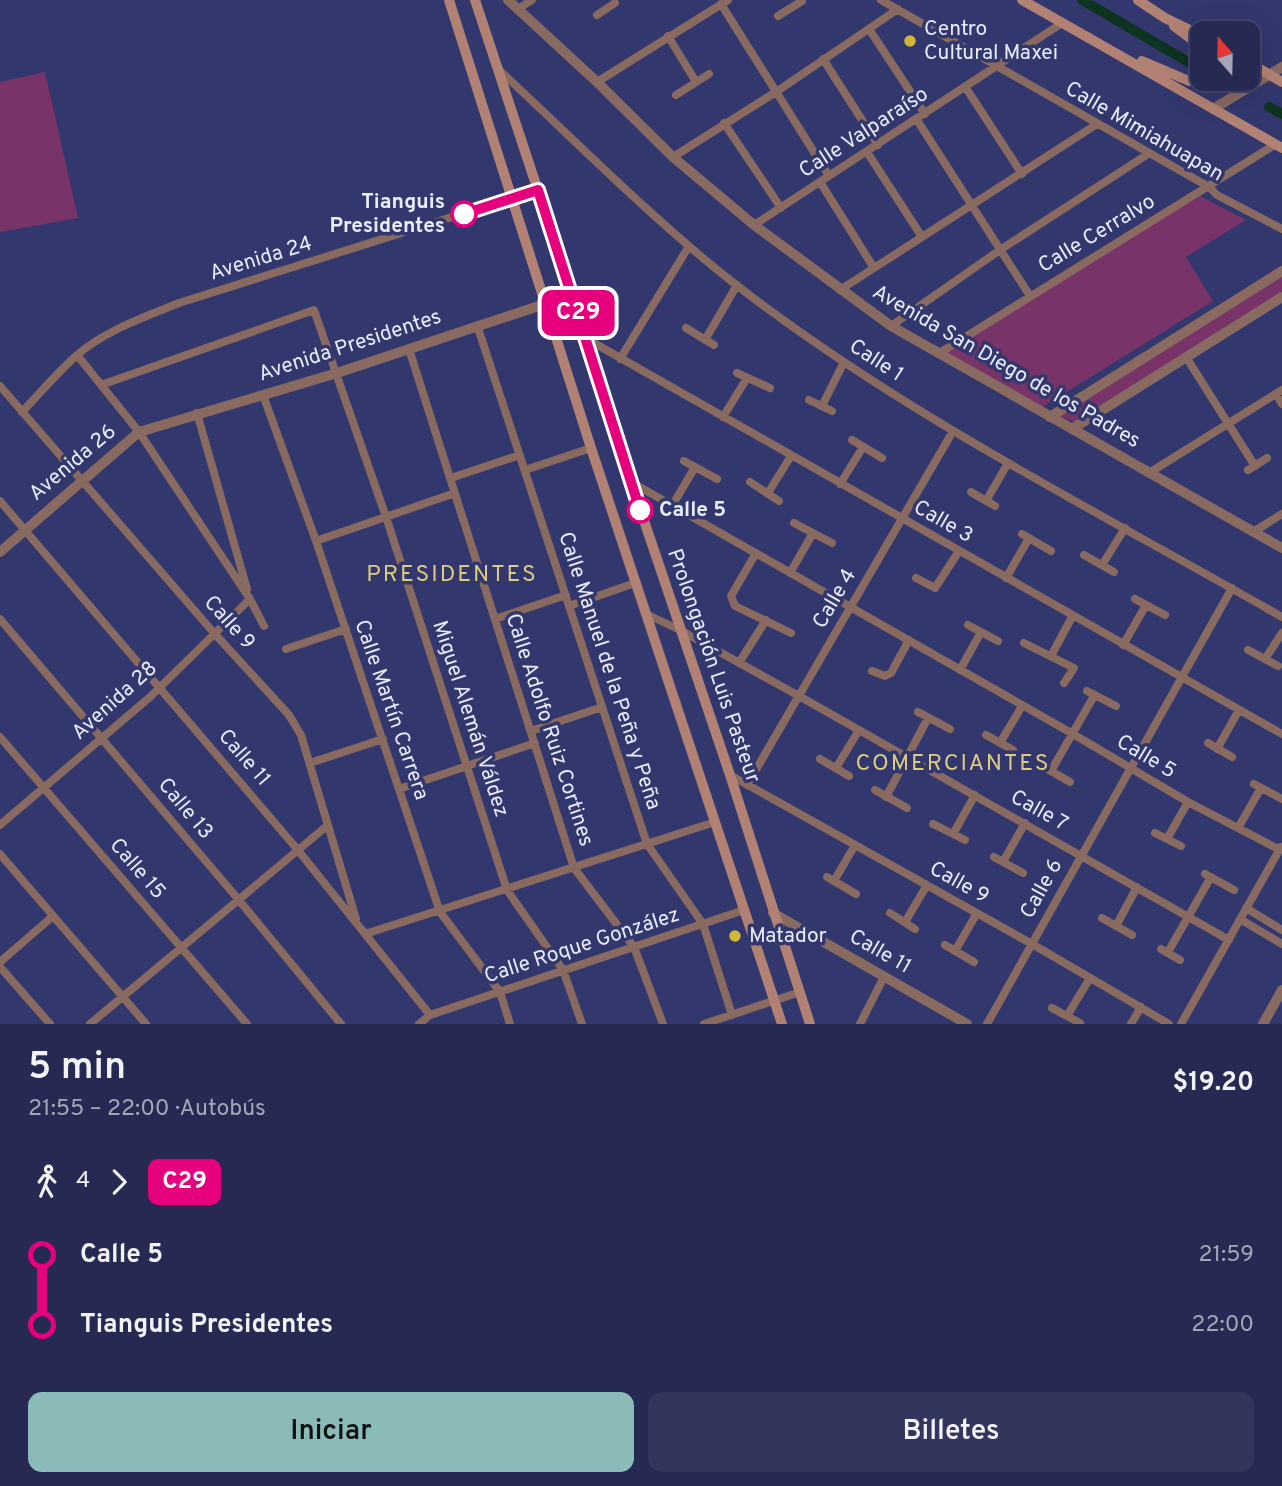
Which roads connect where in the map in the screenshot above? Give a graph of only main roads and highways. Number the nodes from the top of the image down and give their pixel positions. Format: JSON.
{"nodes":[{"id":1,"x":449,"y":0,"type":"edge"},
{"id":2,"x":475,"y":0,"type":"edge"},
{"id":3,"x":1022,"y":0,"type":"edge"},
{"id":4,"x":1138,"y":0,"type":"edge"},
{"id":5,"x":1166,"y":18,"type":"junction"},
{"id":6,"x":1190,"y":30,"type":"edge"},
{"id":7,"x":1190,"y":39,"type":"edge"},
{"id":8,"x":1114,"y":51,"type":"junction"},
{"id":9,"x":1260,"y":69,"type":"edge"},
{"id":10,"x":1190,"y":81,"type":"edge"},
{"id":11,"x":1282,"y":82,"type":"edge"},
{"id":12,"x":1279,"y":146,"type":"edge"},
{"id":13,"x":782,"y":1024,"type":"edge"},
{"id":14,"x":810,"y":1024,"type":"edge"}],
"edges":[{"from":1,"to":13,"type":"main road"},
{"from":2,"to":14,"type":"main road","name":"Prolongación Luis Pasteur"},
{"from":3,"to":8,"type":"main road"},
{"from":4,"to":5,"type":"main road"},
{"from":5,"to":6,"type":"main road"},
{"from":5,"to":7,"type":"main road"},
{"from":8,"to":10,"type":"main road"},
{"from":8,"to":12,"type":"main road"},
{"from":9,"to":11,"type":"main road"}]}
